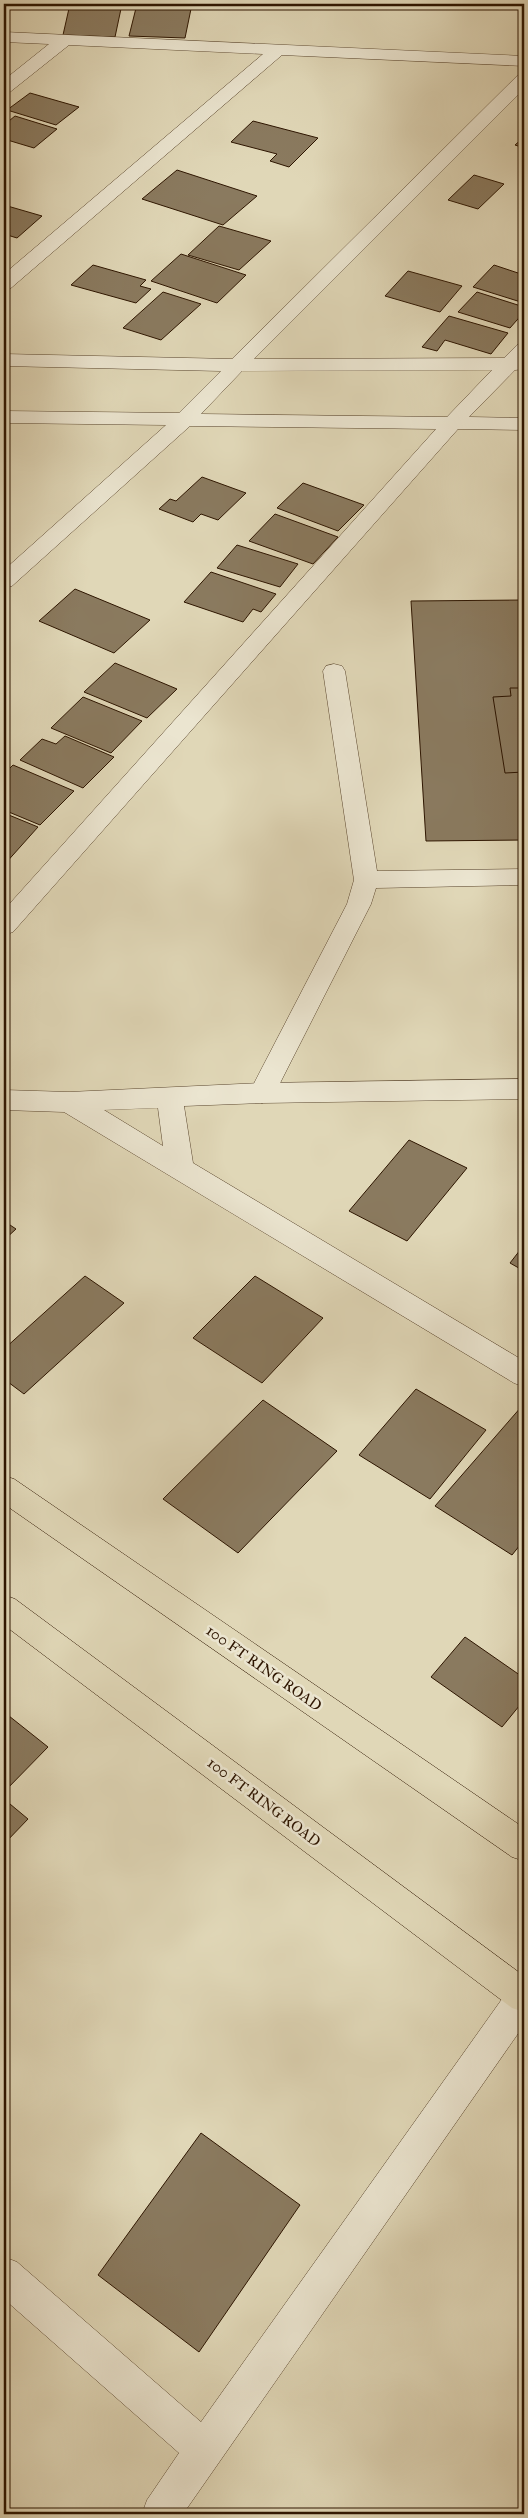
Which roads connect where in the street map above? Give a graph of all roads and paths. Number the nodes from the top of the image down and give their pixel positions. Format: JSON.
{"nodes":[{"id":1,"x":4,"y":37,"type":"edge"},
{"id":2,"x":66,"y":39,"type":"junction"},
{"id":3,"x":279,"y":49,"type":"junction"},
{"id":4,"x":524,"y":61,"type":"edge"},
{"id":5,"x":524,"y":79,"type":"edge"},
{"id":6,"x":4,"y":88,"type":"edge"},
{"id":7,"x":4,"y":284,"type":"edge"},
{"id":8,"x":520,"y":359,"type":"edge"},
{"id":9,"x":4,"y":360,"type":"edge"},
{"id":10,"x":237,"y":364,"type":"junction"},
{"id":11,"x":4,"y":417,"type":"edge"},
{"id":12,"x":183,"y":421,"type":"junction"},
{"id":13,"x":452,"y":422,"type":"junction"},
{"id":14,"x":524,"y":424,"type":"edge"},
{"id":15,"x":4,"y":581,"type":"edge"},
{"id":16,"x":334,"y":671,"type":"dead end"},
{"id":17,"x":524,"y":877,"type":"edge"},
{"id":18,"x":366,"y":880,"type":"junction"},
{"id":19,"x":4,"y":926,"type":"edge"},
{"id":20,"x":524,"y":1089,"type":"edge"},
{"id":21,"x":262,"y":1093,"type":"junction"},
{"id":22,"x":169,"y":1097,"type":"junction"},
{"id":23,"x":4,"y":1100,"type":"edge"},
{"id":24,"x":70,"y":1102,"type":"junction"},
{"id":25,"x":180,"y":1168,"type":"junction"},
{"id":26,"x":524,"y":1375,"type":"edge"},
{"id":27,"x":4,"y":1488,"type":"edge"},
{"id":28,"x":4,"y":1608,"type":"edge"},
{"id":29,"x":524,"y":1846,"type":"edge"},
{"id":30,"x":524,"y":1996,"type":"edge"},
{"id":31,"x":4,"y":2275,"type":"edge"},
{"id":32,"x":204,"y":2450,"type":"junction"},
{"id":33,"x":161,"y":2514,"type":"edge"}],
"edges":[{"from":1,"to":2,"type":"street"},
{"from":2,"to":3,"type":"street"},
{"from":2,"to":6,"type":"street"},
{"from":3,"to":4,"type":"street"},
{"from":3,"to":7,"type":"street"},
{"from":5,"to":10,"type":"street"},
{"from":8,"to":10,"type":"street"},
{"from":8,"to":13,"type":"street"},
{"from":9,"to":10,"type":"street"},
{"from":10,"to":12,"type":"street"},
{"from":11,"to":12,"type":"street"},
{"from":12,"to":13,"type":"street"},
{"from":12,"to":15,"type":"street"},
{"from":13,"to":14,"type":"street"},
{"from":13,"to":19,"type":"street"},
{"from":16,"to":18,"type":"street"},
{"from":17,"to":18,"type":"street"},
{"from":18,"to":21,"type":"street"},
{"from":20,"to":21,"type":"street"},
{"from":21,"to":22,"type":"street"},
{"from":22,"to":24,"type":"street"},
{"from":22,"to":25,"type":"street"},
{"from":23,"to":24,"type":"street"},
{"from":24,"to":25,"type":"street"},
{"from":25,"to":26,"type":"street"},
{"from":27,"to":29,"type":"main road","name":"100 FT RING ROAD"},
{"from":28,"to":30,"type":"main road","name":"100 FT RING ROAD"},
{"from":30,"to":32,"type":"street"},
{"from":31,"to":32,"type":"street"},
{"from":32,"to":33,"type":"street"}]}
